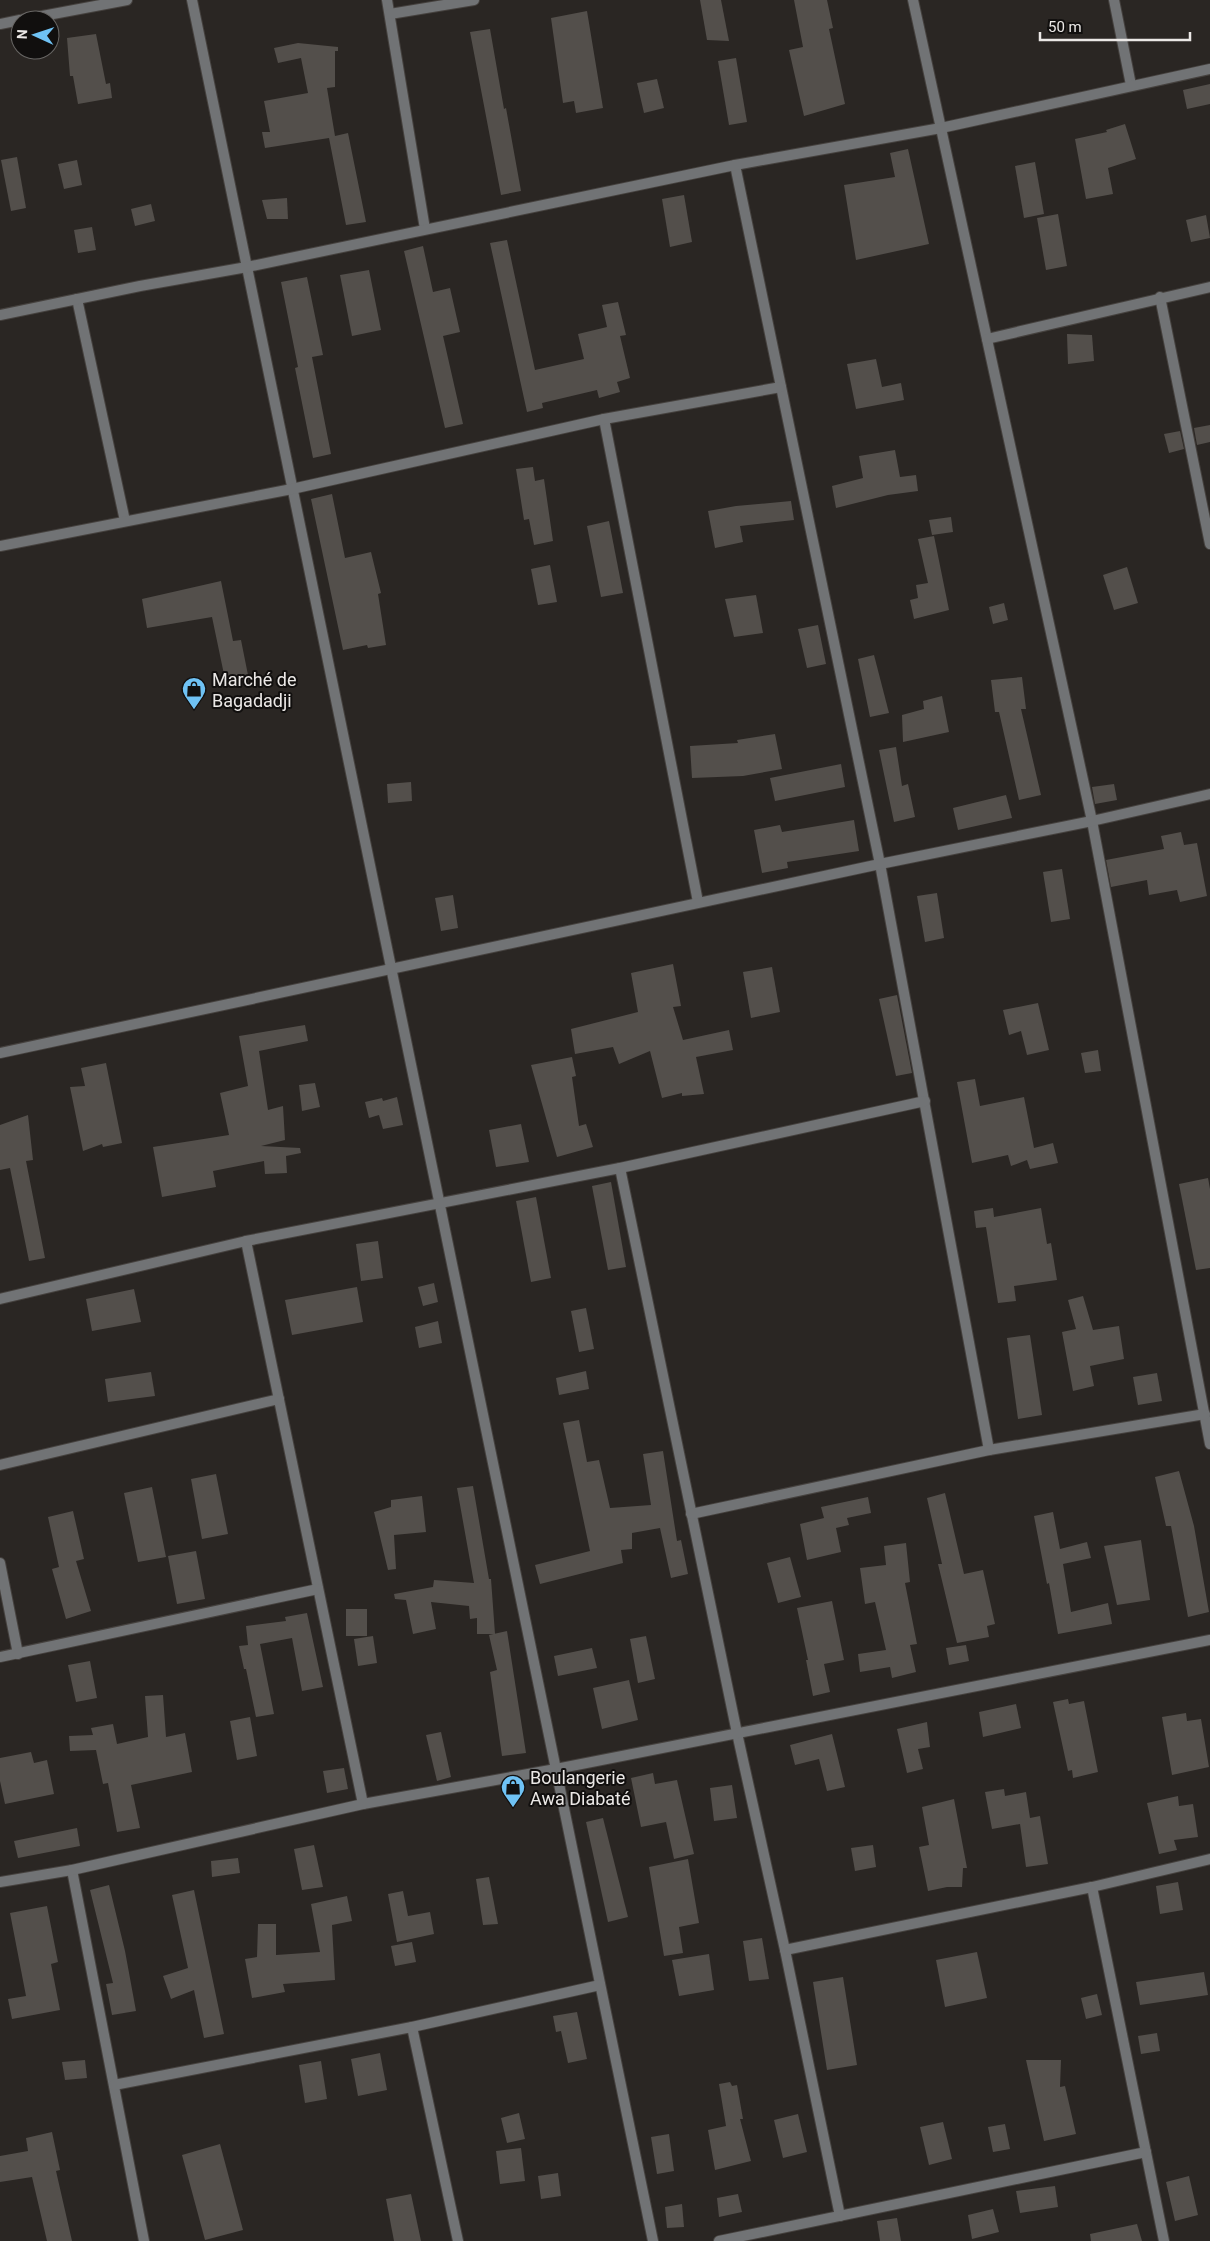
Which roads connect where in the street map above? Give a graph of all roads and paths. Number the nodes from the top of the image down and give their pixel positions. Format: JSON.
{"nodes":[{"id":1,"x":127,"y":0,"type":"edge"},
{"id":2,"x":192,"y":0,"type":"edge"},
{"id":3,"x":387,"y":0,"type":"edge"},
{"id":4,"x":474,"y":0,"type":"edge"},
{"id":5,"x":914,"y":0,"type":"edge"},
{"id":6,"x":1114,"y":0,"type":"edge"},
{"id":7,"x":60,"y":13,"type":"edge"},
{"id":8,"x":390,"y":14,"type":"junction"},
{"id":9,"x":1210,"y":69,"type":"edge"},
{"id":10,"x":1130,"y":85,"type":"junction"},
{"id":11,"x":941,"y":128,"type":"junction"},
{"id":12,"x":735,"y":165,"type":"junction"},
{"id":13,"x":425,"y":229,"type":"junction"},
{"id":14,"x":246,"y":267,"type":"junction"},
{"id":15,"x":1210,"y":287,"type":"edge"},
{"id":16,"x":1160,"y":298,"type":"junction"},
{"id":17,"x":77,"y":299,"type":"junction"},
{"id":18,"x":0,"y":315,"type":"edge"},
{"id":19,"x":987,"y":339,"type":"junction"},
{"id":20,"x":781,"y":387,"type":"junction"},
{"id":21,"x":604,"y":419,"type":"junction"},
{"id":22,"x":292,"y":490,"type":"junction"},
{"id":23,"x":125,"y":522,"type":"junction"},
{"id":24,"x":1210,"y":544,"type":"edge"},
{"id":25,"x":0,"y":546,"type":"edge"},
{"id":26,"x":1210,"y":794,"type":"edge"},
{"id":27,"x":1092,"y":821,"type":"junction"},
{"id":28,"x":880,"y":864,"type":"junction"},
{"id":29,"x":698,"y":902,"type":"junction"},
{"id":30,"x":390,"y":969,"type":"junction"},
{"id":31,"x":0,"y":1053,"type":"edge"},
{"id":32,"x":925,"y":1101,"type":"junction"},
{"id":33,"x":620,"y":1168,"type":"junction"},
{"id":34,"x":440,"y":1204,"type":"junction"},
{"id":35,"x":246,"y":1241,"type":"junction"},
{"id":36,"x":0,"y":1299,"type":"edge"},
{"id":37,"x":279,"y":1399,"type":"junction"},
{"id":38,"x":1206,"y":1414,"type":"junction"},
{"id":39,"x":1210,"y":1444,"type":"edge"},
{"id":40,"x":989,"y":1450,"type":"junction"},
{"id":41,"x":0,"y":1465,"type":"edge"},
{"id":42,"x":691,"y":1514,"type":"junction"},
{"id":43,"x":0,"y":1563,"type":"edge"},
{"id":44,"x":318,"y":1589,"type":"junction"},
{"id":45,"x":1210,"y":1640,"type":"edge"},
{"id":46,"x":18,"y":1654,"type":"junction"},
{"id":47,"x":0,"y":1657,"type":"edge"},
{"id":48,"x":736,"y":1733,"type":"junction"},
{"id":49,"x":556,"y":1769,"type":"junction"},
{"id":50,"x":363,"y":1804,"type":"junction"},
{"id":51,"x":1210,"y":1859,"type":"edge"},
{"id":52,"x":72,"y":1870,"type":"junction"},
{"id":53,"x":0,"y":1882,"type":"edge"},
{"id":54,"x":1092,"y":1887,"type":"junction"},
{"id":55,"x":786,"y":1950,"type":"junction"},
{"id":56,"x":600,"y":1985,"type":"junction"},
{"id":57,"x":412,"y":2027,"type":"junction"},
{"id":58,"x":114,"y":2085,"type":"junction"},
{"id":59,"x":1146,"y":2152,"type":"junction"},
{"id":60,"x":840,"y":2216,"type":"junction"},
{"id":61,"x":144,"y":2241,"type":"edge"},
{"id":62,"x":458,"y":2241,"type":"edge"},
{"id":63,"x":653,"y":2241,"type":"edge"},
{"id":64,"x":719,"y":2241,"type":"edge"},
{"id":65,"x":1164,"y":2241,"type":"edge"}],
"edges":[{"from":1,"to":7,"type":"street"},
{"from":2,"to":14,"type":"street"},
{"from":3,"to":8,"type":"street"},
{"from":4,"to":8,"type":"street"},
{"from":5,"to":11,"type":"street"},
{"from":6,"to":10,"type":"street"},
{"from":8,"to":13,"type":"street"},
{"from":9,"to":10,"type":"street"},
{"from":10,"to":11,"type":"street"},
{"from":11,"to":12,"type":"street"},
{"from":11,"to":19,"type":"street"},
{"from":12,"to":13,"type":"street"},
{"from":12,"to":20,"type":"street"},
{"from":13,"to":14,"type":"street"},
{"from":14,"to":17,"type":"street"},
{"from":14,"to":22,"type":"street"},
{"from":15,"to":16,"type":"street"},
{"from":16,"to":19,"type":"street"},
{"from":16,"to":24,"type":"street"},
{"from":17,"to":18,"type":"street"},
{"from":17,"to":23,"type":"street"},
{"from":19,"to":27,"type":"street"},
{"from":20,"to":21,"type":"street"},
{"from":20,"to":28,"type":"street"},
{"from":21,"to":22,"type":"street"},
{"from":21,"to":29,"type":"street"},
{"from":22,"to":23,"type":"street"},
{"from":22,"to":30,"type":"street"},
{"from":23,"to":25,"type":"street"},
{"from":26,"to":27,"type":"street"},
{"from":27,"to":28,"type":"street"},
{"from":27,"to":38,"type":"street"},
{"from":28,"to":29,"type":"street"},
{"from":28,"to":32,"type":"street"},
{"from":29,"to":30,"type":"street"},
{"from":30,"to":31,"type":"street"},
{"from":30,"to":34,"type":"street"},
{"from":32,"to":33,"type":"street"},
{"from":32,"to":40,"type":"street"},
{"from":33,"to":34,"type":"street"},
{"from":33,"to":42,"type":"street"},
{"from":34,"to":35,"type":"street"},
{"from":34,"to":49,"type":"street"},
{"from":35,"to":36,"type":"street"},
{"from":35,"to":37,"type":"street"},
{"from":37,"to":41,"type":"street"},
{"from":37,"to":44,"type":"street"},
{"from":38,"to":39,"type":"street"},
{"from":38,"to":40,"type":"street"},
{"from":40,"to":42,"type":"street"},
{"from":42,"to":48,"type":"street"},
{"from":43,"to":46,"type":"street"},
{"from":44,"to":46,"type":"street"},
{"from":44,"to":50,"type":"street"},
{"from":45,"to":48,"type":"street"},
{"from":46,"to":47,"type":"street"},
{"from":48,"to":49,"type":"street"},
{"from":48,"to":55,"type":"street"},
{"from":49,"to":50,"type":"street"},
{"from":49,"to":56,"type":"street"},
{"from":50,"to":52,"type":"street"},
{"from":51,"to":54,"type":"street"},
{"from":52,"to":53,"type":"street"},
{"from":52,"to":58,"type":"street"},
{"from":54,"to":55,"type":"street"},
{"from":54,"to":59,"type":"street"},
{"from":55,"to":60,"type":"street"},
{"from":56,"to":57,"type":"street"},
{"from":56,"to":63,"type":"street"},
{"from":57,"to":58,"type":"street"},
{"from":57,"to":62,"type":"street"},
{"from":58,"to":61,"type":"street"},
{"from":59,"to":60,"type":"street"},
{"from":59,"to":65,"type":"street"},
{"from":60,"to":64,"type":"street"}]}
